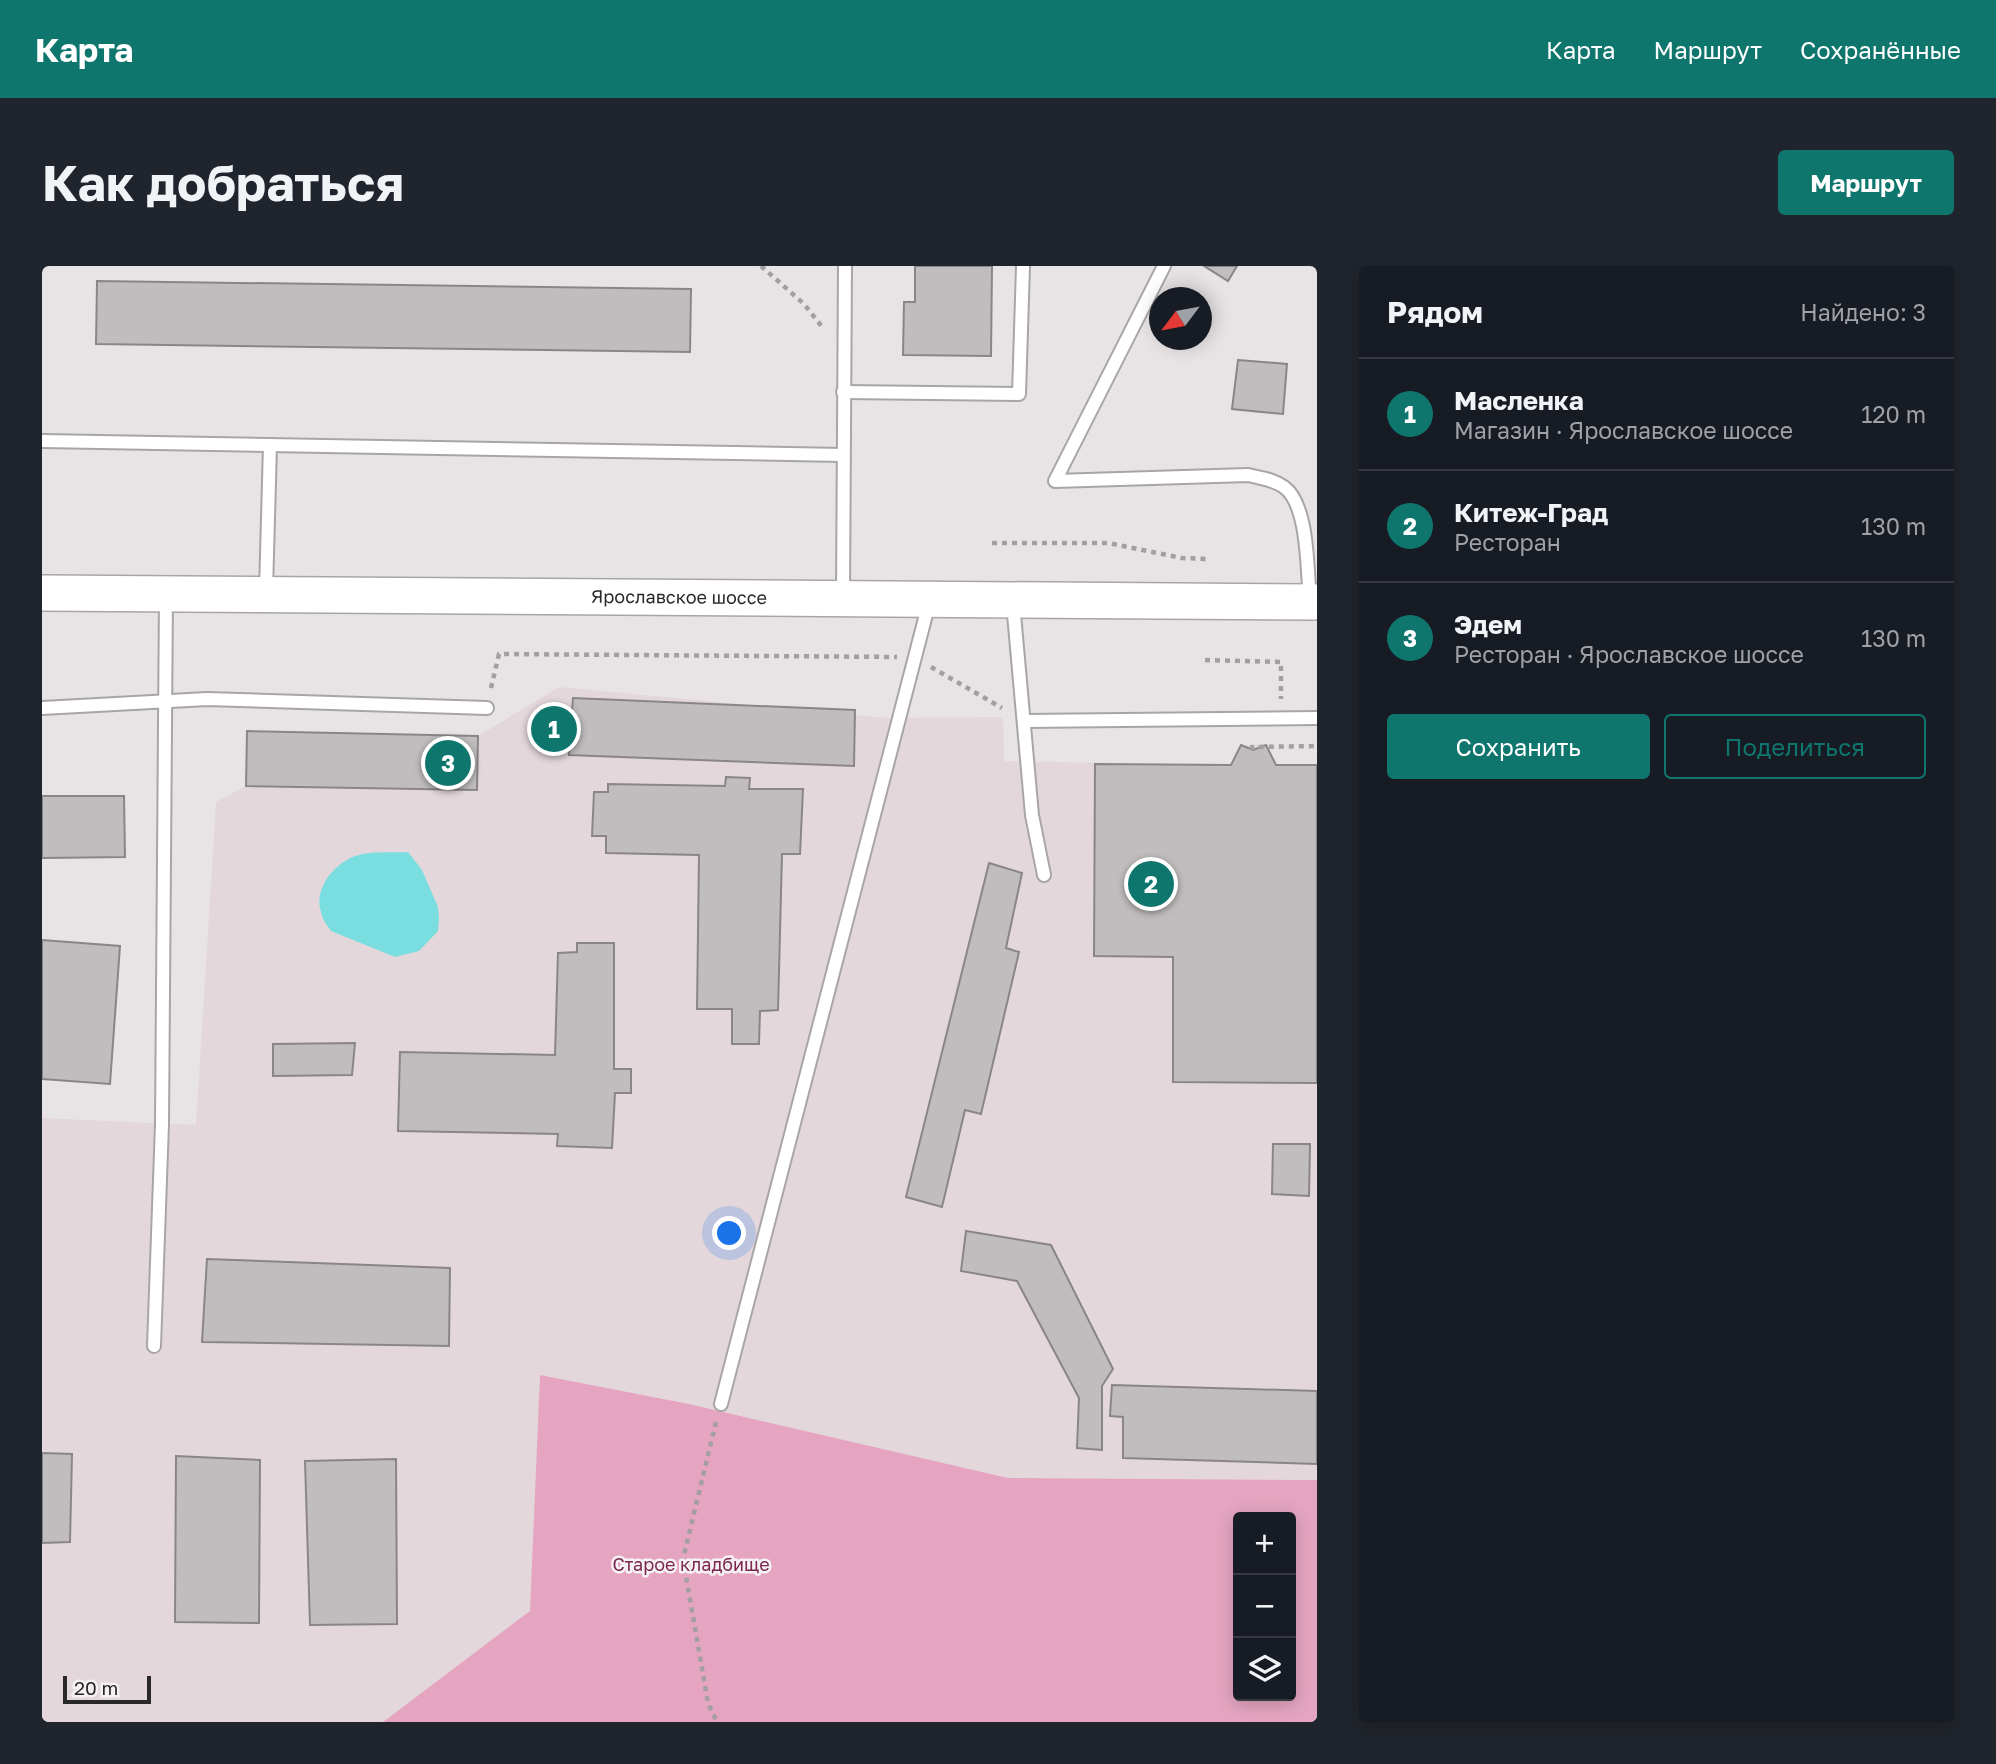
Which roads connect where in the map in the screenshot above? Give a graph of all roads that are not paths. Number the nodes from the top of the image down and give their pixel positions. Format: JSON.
{"nodes":[{"id":1,"x":845,"y":266,"type":"edge"},
{"id":2,"x":1023,"y":266,"type":"edge"},
{"id":3,"x":1164,"y":266,"type":"edge"},
{"id":4,"x":844,"y":392,"type":"junction"},
{"id":5,"x":42,"y":441,"type":"edge"},
{"id":6,"x":270,"y":445,"type":"junction"},
{"id":7,"x":842,"y":455,"type":"junction"},
{"id":8,"x":42,"y":593,"type":"edge"},
{"id":9,"x":166,"y":594,"type":"junction"},
{"id":10,"x":265,"y":595,"type":"junction"},
{"id":11,"x":843,"y":599,"type":"junction"},
{"id":12,"x":929,"y":599,"type":"junction"},
{"id":13,"x":1013,"y":599,"type":"junction"},
{"id":14,"x":1314,"y":602,"type":"edge"},
{"id":15,"x":165,"y":701,"type":"junction"},
{"id":16,"x":42,"y":708,"type":"edge"},
{"id":17,"x":487,"y":708,"type":"road end"},
{"id":18,"x":1317,"y":718,"type":"edge"},
{"id":19,"x":1024,"y":721,"type":"junction"},
{"id":20,"x":1044,"y":875,"type":"dead end"},
{"id":21,"x":154,"y":1346,"type":"dead end"},
{"id":22,"x":721,"y":1404,"type":"road end"}],
"edges":[{"from":1,"to":4,"type":"lane"},
{"from":2,"to":4,"type":"lane"},
{"from":3,"to":14,"type":"lane"},
{"from":4,"to":7,"type":"lane"},
{"from":5,"to":6,"type":"lane"},
{"from":6,"to":7,"type":"lane"},
{"from":6,"to":10,"type":"lane"},
{"from":7,"to":11,"type":"lane"},
{"from":8,"to":9,"type":"main road","name":"Ярославское шоссе"},
{"from":9,"to":10,"type":"main road","name":"Ярославское шоссе"},
{"from":9,"to":15,"type":"lane"},
{"from":10,"to":11,"type":"main road","name":"Ярославское шоссе"},
{"from":11,"to":12,"type":"main road","name":"Ярославское шоссе"},
{"from":12,"to":13,"type":"main road","name":"Ярославское шоссе"},
{"from":12,"to":22,"type":"lane"},
{"from":13,"to":14,"type":"main road","name":"Ярославское шоссе"},
{"from":13,"to":19,"type":"lane"},
{"from":15,"to":16,"type":"lane"},
{"from":15,"to":17,"type":"lane"},
{"from":15,"to":21,"type":"lane"},
{"from":18,"to":19,"type":"lane"},
{"from":19,"to":20,"type":"lane"}]}
